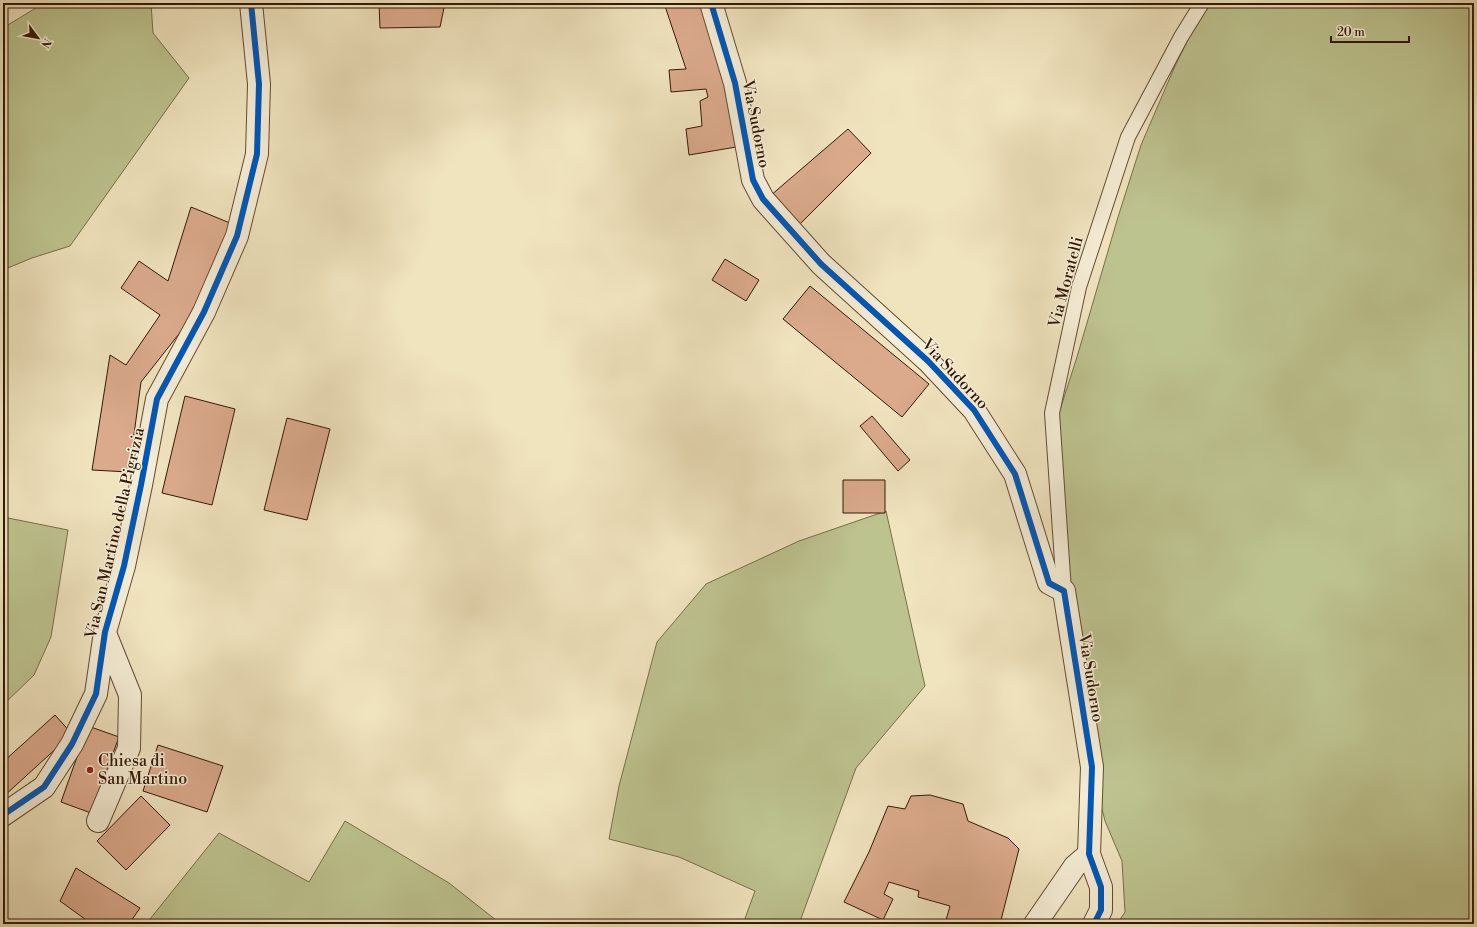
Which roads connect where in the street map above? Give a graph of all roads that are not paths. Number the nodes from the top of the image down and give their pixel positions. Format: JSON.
{"nodes":[{"id":1,"x":251,"y":3,"type":"edge"},
{"id":2,"x":711,"y":3,"type":"edge"},
{"id":3,"x":1202,"y":3,"type":"edge"},
{"id":4,"x":1064,"y":592,"type":"junction"},
{"id":5,"x":104,"y":632,"type":"junction"},
{"id":6,"x":3,"y":815,"type":"edge"},
{"id":7,"x":98,"y":821,"type":"dead end"},
{"id":8,"x":1089,"y":854,"type":"junction"},
{"id":9,"x":1034,"y":924,"type":"edge"},
{"id":10,"x":1094,"y":924,"type":"edge"}],
"edges":[{"from":1,"to":5,"type":"street","name":"Via San Martino della Pigrizia"},
{"from":2,"to":4,"type":"street","name":"Via Sudorno"},
{"from":3,"to":4,"type":"lane","name":"Via Moratelli"},
{"from":4,"to":8,"type":"street","name":"Via Sudorno"},
{"from":5,"to":6,"type":"street","name":"Via San Martino della Pigrizia"},
{"from":5,"to":7,"type":"street","name":"Via San Martino della Pigrizia"},
{"from":8,"to":9,"type":"street"},
{"from":8,"to":10,"type":"street"}]}
